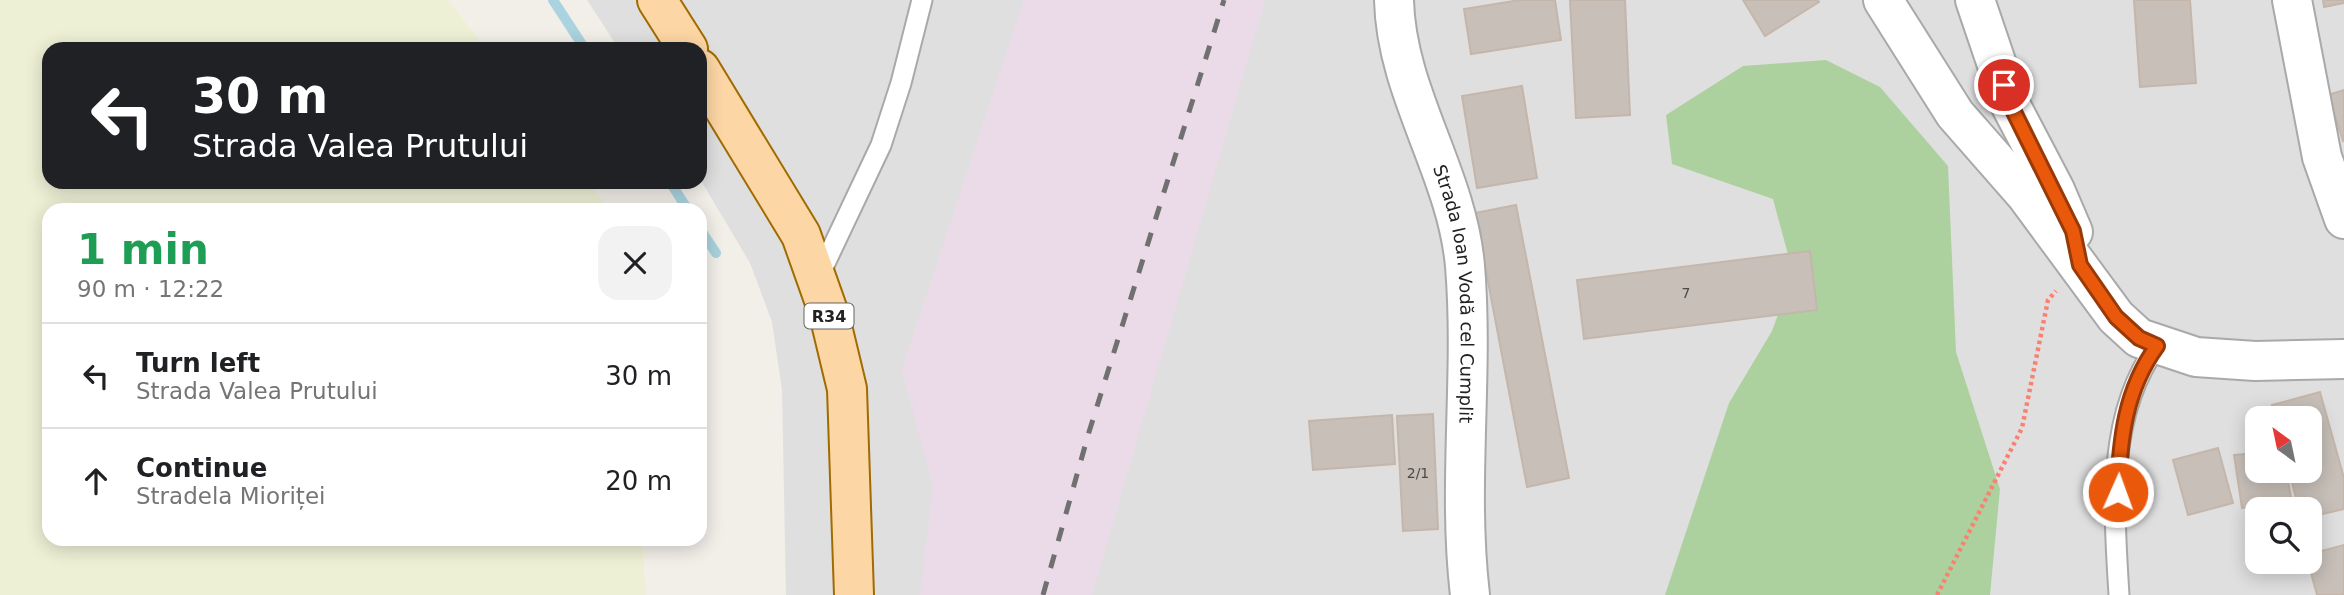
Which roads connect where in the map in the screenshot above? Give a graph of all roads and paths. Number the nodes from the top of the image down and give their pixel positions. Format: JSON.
{"nodes":[{"id":1,"x":657,"y":0,"type":"edge"},
{"id":2,"x":922,"y":0,"type":"edge"},
{"id":3,"x":1394,"y":0,"type":"edge"},
{"id":4,"x":1883,"y":0,"type":"edge"},
{"id":5,"x":1975,"y":0,"type":"edge"},
{"id":6,"x":2292,"y":0,"type":"edge"},
{"id":7,"x":684,"y":42,"type":"edge"},
{"id":8,"x":707,"y":81,"type":"edge"},
{"id":9,"x":2344,"y":219,"type":"edge"},
{"id":10,"x":2080,"y":265,"type":"junction"},
{"id":11,"x":818,"y":279,"type":"junction"},
{"id":12,"x":2157,"y":346,"type":"junction"},
{"id":13,"x":2344,"y":359,"type":"edge"},
{"id":14,"x":854,"y":595,"type":"edge"},
{"id":15,"x":1470,"y":595,"type":"edge"},
{"id":16,"x":1937,"y":595,"type":"edge"},
{"id":17,"x":2119,"y":595,"type":"edge"}],
"edges":[{"from":1,"to":7,"type":"main road"},
{"from":2,"to":11,"type":"lane"},
{"from":3,"to":15,"type":"street","name":"Strada Ioan Vodă cel Cumplit"},
{"from":4,"to":10,"type":"street"},
{"from":5,"to":10,"type":"street"},
{"from":6,"to":9,"type":"street"},
{"from":8,"to":11,"type":"main road","number":"R34"},
{"from":10,"to":12,"type":"street"},
{"from":10,"to":16,"type":"path"},
{"from":11,"to":14,"type":"main road","number":"R34"},
{"from":12,"to":13,"type":"street"},
{"from":12,"to":17,"type":"lane"}]}
